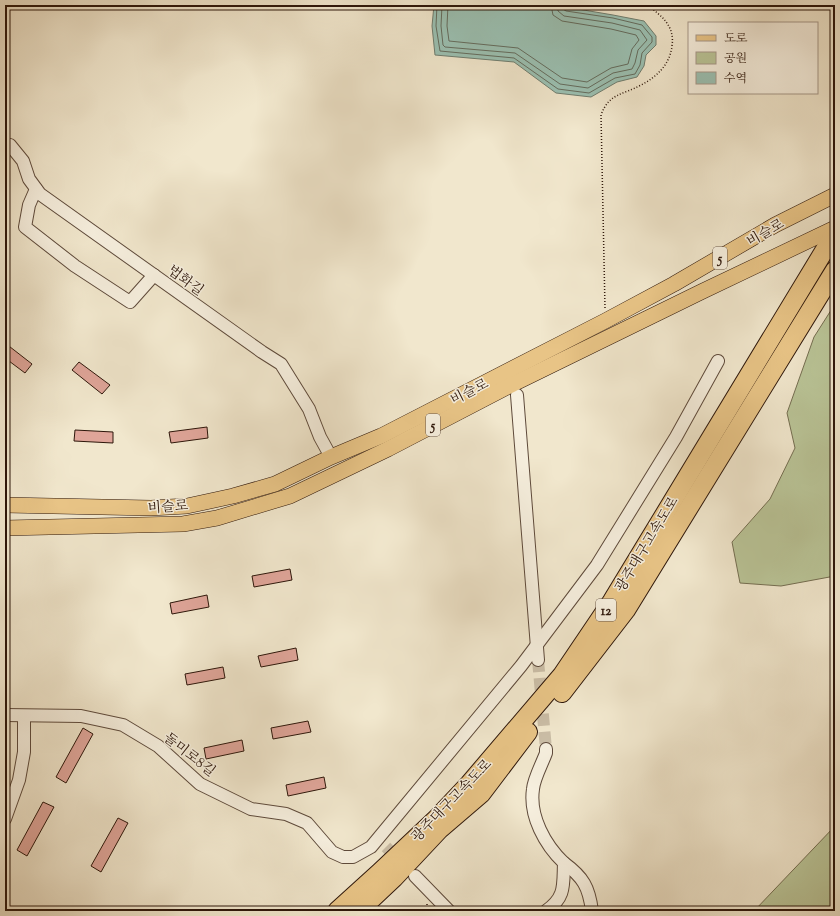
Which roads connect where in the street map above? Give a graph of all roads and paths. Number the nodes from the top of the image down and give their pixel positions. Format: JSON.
{"nodes":[{"id":1,"x":647,"y":5,"type":"edge"},
{"id":2,"x":5,"y":144,"type":"edge"},
{"id":3,"x":36,"y":189,"type":"junction"},
{"id":4,"x":835,"y":195,"type":"edge"},
{"id":5,"x":835,"y":228,"type":"edge"},
{"id":6,"x":835,"y":234,"type":"edge"},
{"id":7,"x":835,"y":270,"type":"edge"},
{"id":8,"x":154,"y":275,"type":"junction"},
{"id":9,"x":605,"y":321,"type":"junction"},
{"id":10,"x":718,"y":361,"type":"dead end"},
{"id":11,"x":835,"y":386,"type":"edge"},
{"id":12,"x":517,"y":395,"type":"dead end"},
{"id":13,"x":835,"y":413,"type":"edge"},
{"id":14,"x":332,"y":456,"type":"junction"},
{"id":15,"x":5,"y":505,"type":"edge"},
{"id":16,"x":5,"y":528,"type":"edge"},
{"id":17,"x":536,"y":647,"type":"junction"},
{"id":18,"x":538,"y":660,"type":"tunnel mouth"},
{"id":19,"x":5,"y":715,"type":"edge"},
{"id":20,"x":24,"y":716,"type":"junction"},
{"id":21,"x":546,"y":749,"type":"tunnel mouth"},
{"id":22,"x":5,"y":819,"type":"edge"},
{"id":23,"x":564,"y":864,"type":"junction"},
{"id":24,"x":415,"y":876,"type":"dead end"},
{"id":25,"x":337,"y":911,"type":"edge"},
{"id":26,"x":359,"y":911,"type":"edge"},
{"id":27,"x":449,"y":911,"type":"edge"},
{"id":28,"x":546,"y":911,"type":"edge"},
{"id":29,"x":592,"y":911,"type":"edge"}],
"edges":[{"from":1,"to":9,"type":"path"},
{"from":2,"to":3,"type":"street","name":"법화길"},
{"from":3,"to":8,"type":"street","name":"법화길"},
{"from":3,"to":8,"type":"street"},
{"from":4,"to":9,"type":"main road","name":"비슬로","number":"5"},
{"from":5,"to":16,"type":"main road","name":"비슬로","number":"5"},
{"from":6,"to":25,"type":"highway","name":"광주대구고속도로","number":"12"},
{"from":7,"to":26,"type":"highway","name":"광주대구고속도로","number":"12"},
{"from":8,"to":14,"type":"street","name":"법화길"},
{"from":9,"to":14,"type":"main road","name":"비슬로","number":"5"},
{"from":10,"to":17,"type":"street","name":"돌미로8길"},
{"from":11,"to":13,"type":"path"},
{"from":12,"to":17,"type":"street"},
{"from":14,"to":15,"type":"main road","name":"비슬로","number":"5"},
{"from":17,"to":18,"type":"street"},
{"from":17,"to":20,"type":"street","name":"돌미로8길"},
{"from":19,"to":20,"type":"street","name":"돌미로8길"},
{"from":20,"to":22,"type":"street"},
{"from":21,"to":23,"type":"street"},
{"from":23,"to":28,"type":"street"},
{"from":23,"to":29,"type":"street"},
{"from":24,"to":27,"type":"street"}]}
